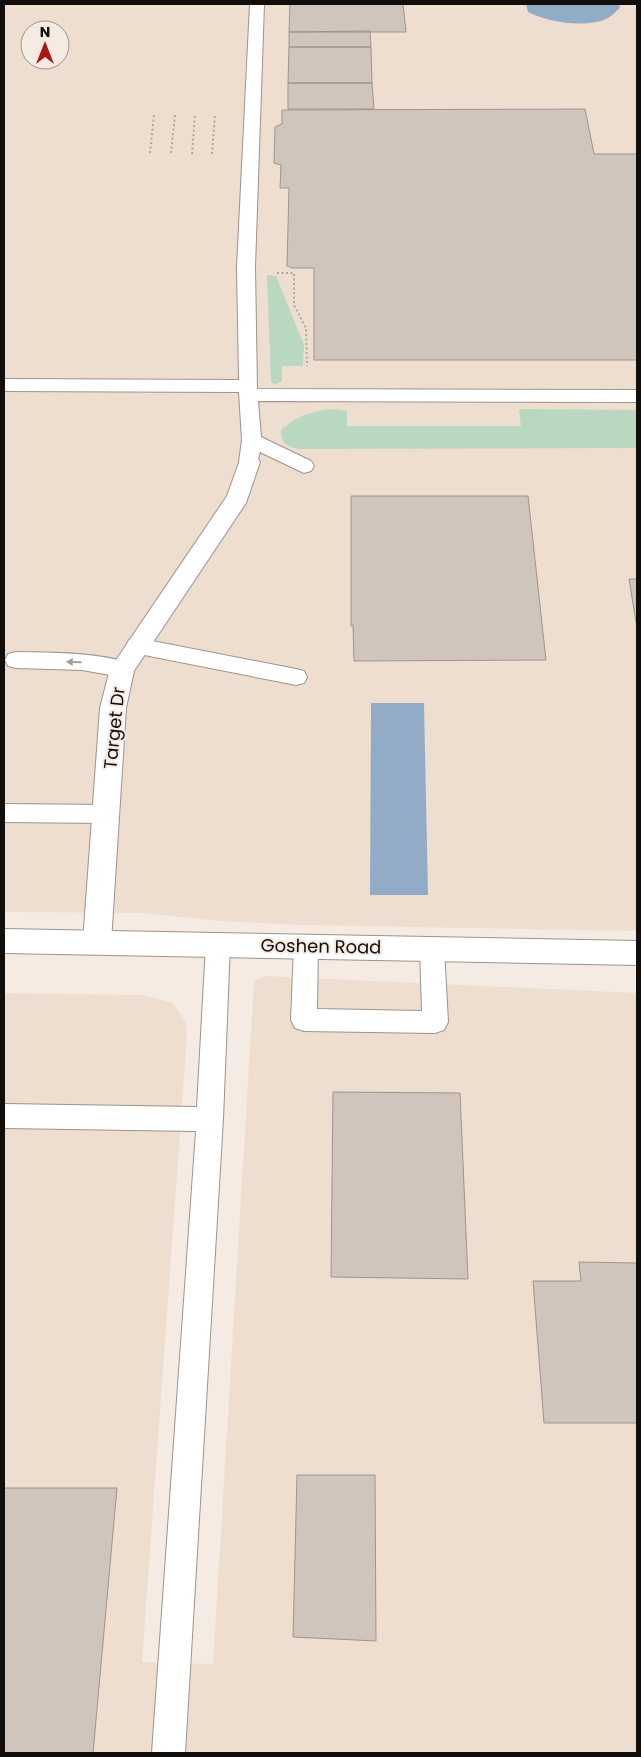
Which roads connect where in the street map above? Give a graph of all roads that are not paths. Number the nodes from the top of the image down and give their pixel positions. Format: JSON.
{"nodes":[{"id":1,"x":257,"y":4,"type":"edge"},
{"id":2,"x":4,"y":385,"type":"edge"},
{"id":3,"x":248,"y":390,"type":"junction"},
{"id":4,"x":637,"y":396,"type":"edge"},
{"id":5,"x":250,"y":451,"type":"junction"},
{"id":6,"x":304,"y":466,"type":"dead end"},
{"id":7,"x":137,"y":646,"type":"junction"},
{"id":8,"x":16,"y":660,"type":"dead end"},
{"id":9,"x":122,"y":669,"type":"junction"},
{"id":10,"x":296,"y":677,"type":"dead end"},
{"id":11,"x":4,"y":813,"type":"edge"},
{"id":12,"x":106,"y":814,"type":"junction"},
{"id":13,"x":4,"y":941,"type":"edge"},
{"id":14,"x":97,"y":942,"type":"junction"},
{"id":15,"x":218,"y":944,"type":"junction"},
{"id":16,"x":306,"y":946,"type":"junction"},
{"id":17,"x":432,"y":949,"type":"junction"},
{"id":18,"x":637,"y":953,"type":"edge"},
{"id":19,"x":4,"y":1116,"type":"edge"},
{"id":20,"x":210,"y":1119,"type":"junction"},
{"id":21,"x":168,"y":1753,"type":"edge"}],
"edges":[{"from":1,"to":3,"type":"lane"},
{"from":2,"to":3,"type":"lane"},
{"from":3,"to":4,"type":"lane"},
{"from":3,"to":5,"type":"lane"},
{"from":5,"to":6,"type":"lane"},
{"from":5,"to":7,"type":"street","name":"Target Dr"},
{"from":7,"to":9,"type":"street","name":"Target Dr"},
{"from":7,"to":10,"type":"lane"},
{"from":9,"to":8,"type":"lane","one_way":true},
{"from":9,"to":12,"type":"street","name":"Target Dr"},
{"from":11,"to":12,"type":"lane"},
{"from":12,"to":14,"type":"street","name":"Target Dr"},
{"from":13,"to":14,"type":"street","name":"Goshen Road"},
{"from":14,"to":15,"type":"street","name":"Goshen Road"},
{"from":15,"to":16,"type":"street","name":"Goshen Road"},
{"from":15,"to":20,"type":"lane"},
{"from":16,"to":17,"type":"street","name":"Goshen Road"},
{"from":16,"to":17,"type":"lane"},
{"from":17,"to":18,"type":"street","name":"Goshen Road"},
{"from":19,"to":20,"type":"lane"},
{"from":20,"to":21,"type":"lane"}]}
